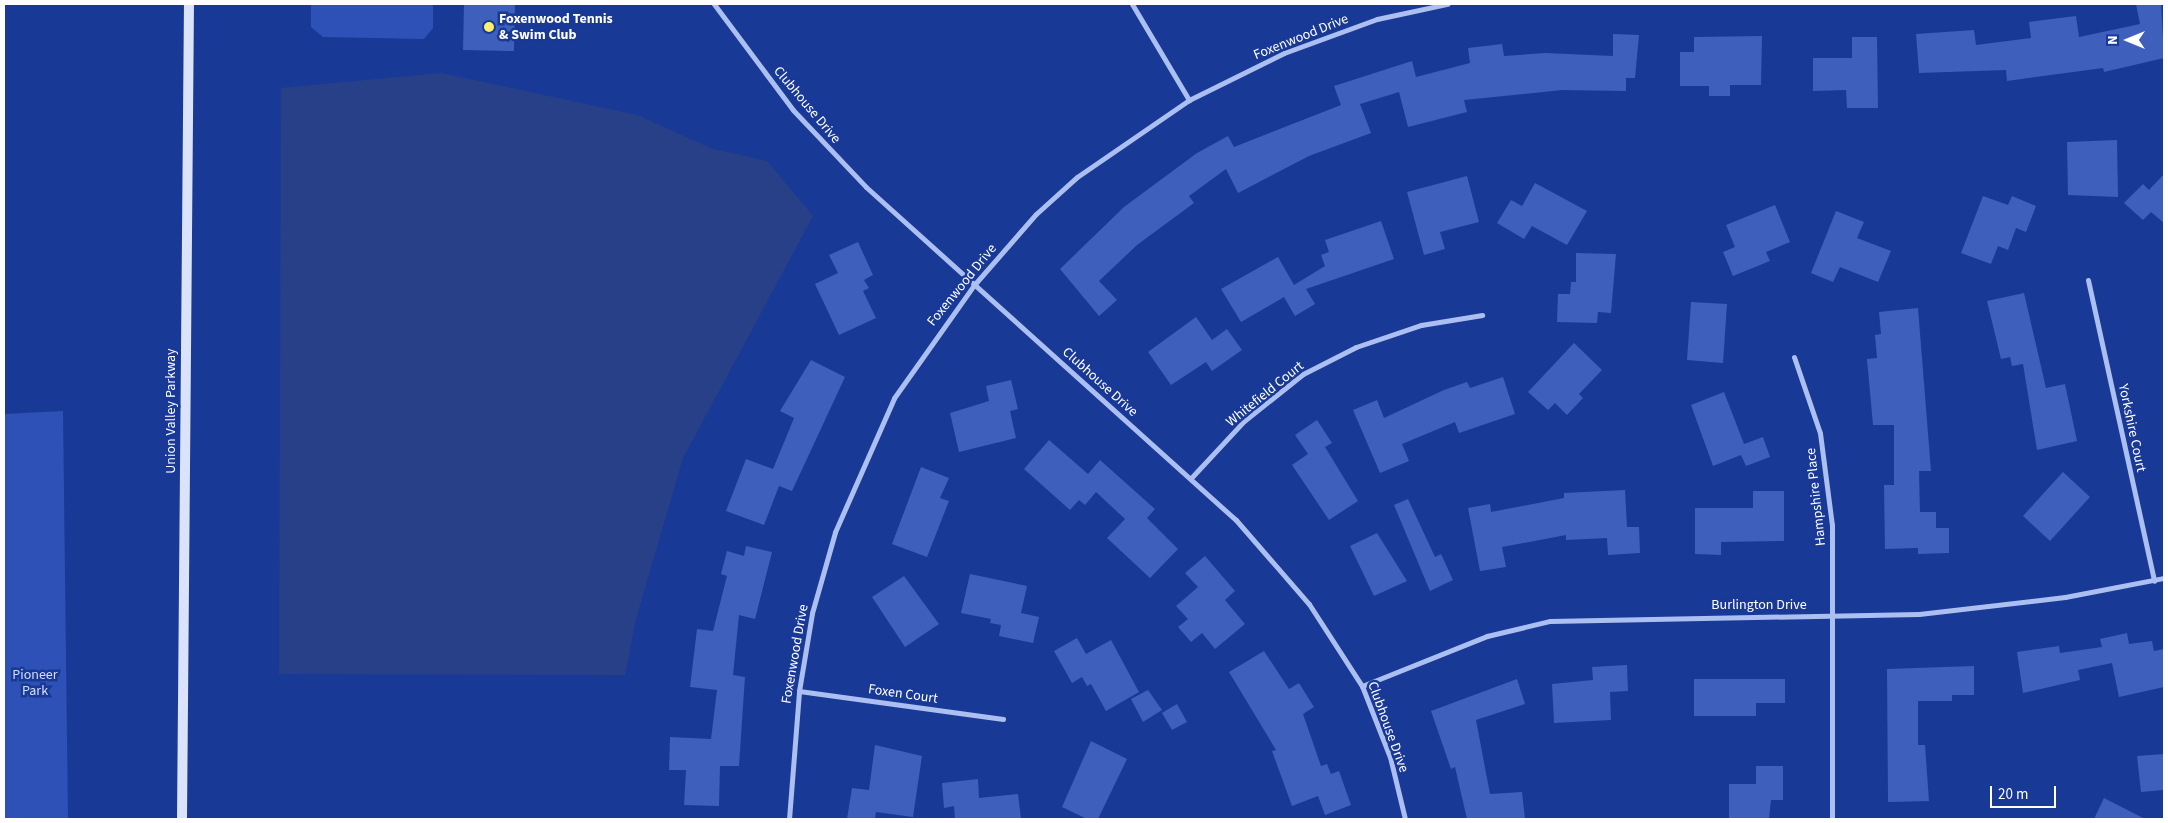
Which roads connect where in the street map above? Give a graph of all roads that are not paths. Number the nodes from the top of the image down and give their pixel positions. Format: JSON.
{"nodes":[{"id":1,"x":189,"y":4,"type":"edge"},
{"id":2,"x":714,"y":4,"type":"edge"},
{"id":3,"x":1132,"y":4,"type":"edge"},
{"id":4,"x":1447,"y":4,"type":"edge"},
{"id":5,"x":1189,"y":100,"type":"junction"},
{"id":6,"x":2088,"y":280,"type":"dead end"},
{"id":7,"x":974,"y":285,"type":"junction"},
{"id":8,"x":1482,"y":315,"type":"dead end"},
{"id":9,"x":1794,"y":357,"type":"dead end"},
{"id":10,"x":1191,"y":478,"type":"junction"},
{"id":11,"x":2164,"y":578,"type":"edge"},
{"id":12,"x":2154,"y":581,"type":"junction"},
{"id":13,"x":1833,"y":615,"type":"junction"},
{"id":14,"x":1362,"y":686,"type":"junction"},
{"id":15,"x":799,"y":691,"type":"junction"},
{"id":16,"x":1003,"y":719,"type":"dead end"},
{"id":17,"x":182,"y":819,"type":"edge"},
{"id":18,"x":789,"y":819,"type":"edge"},
{"id":19,"x":1405,"y":819,"type":"edge"},
{"id":20,"x":1832,"y":819,"type":"edge"}],
"edges":[{"from":1,"to":17,"type":"street","name":"Union Valley Parkway"},
{"from":2,"to":7,"type":"street","name":"Clubhouse Drive"},
{"from":3,"to":5,"type":"street"},
{"from":4,"to":5,"type":"street","name":"Foxenwood Drive"},
{"from":5,"to":7,"type":"street","name":"Foxenwood Drive"},
{"from":6,"to":12,"type":"street","name":"Yorkshire Court"},
{"from":7,"to":10,"type":"street","name":"Clubhouse Drive"},
{"from":7,"to":15,"type":"street","name":"Foxenwood Drive"},
{"from":8,"to":10,"type":"street","name":"Whitefield Court"},
{"from":9,"to":13,"type":"street","name":"Hampshire Place"},
{"from":10,"to":14,"type":"street","name":"Clubhouse Drive"},
{"from":11,"to":12,"type":"street","name":"Burlington Drive"},
{"from":12,"to":13,"type":"street","name":"Burlington Drive"},
{"from":13,"to":14,"type":"street","name":"Burlington Drive"},
{"from":13,"to":20,"type":"street","name":"Hampshire Place"},
{"from":14,"to":19,"type":"street","name":"Clubhouse Drive"},
{"from":15,"to":16,"type":"street","name":"Foxen Court"},
{"from":15,"to":18,"type":"street","name":"Foxenwood Drive"}]}
